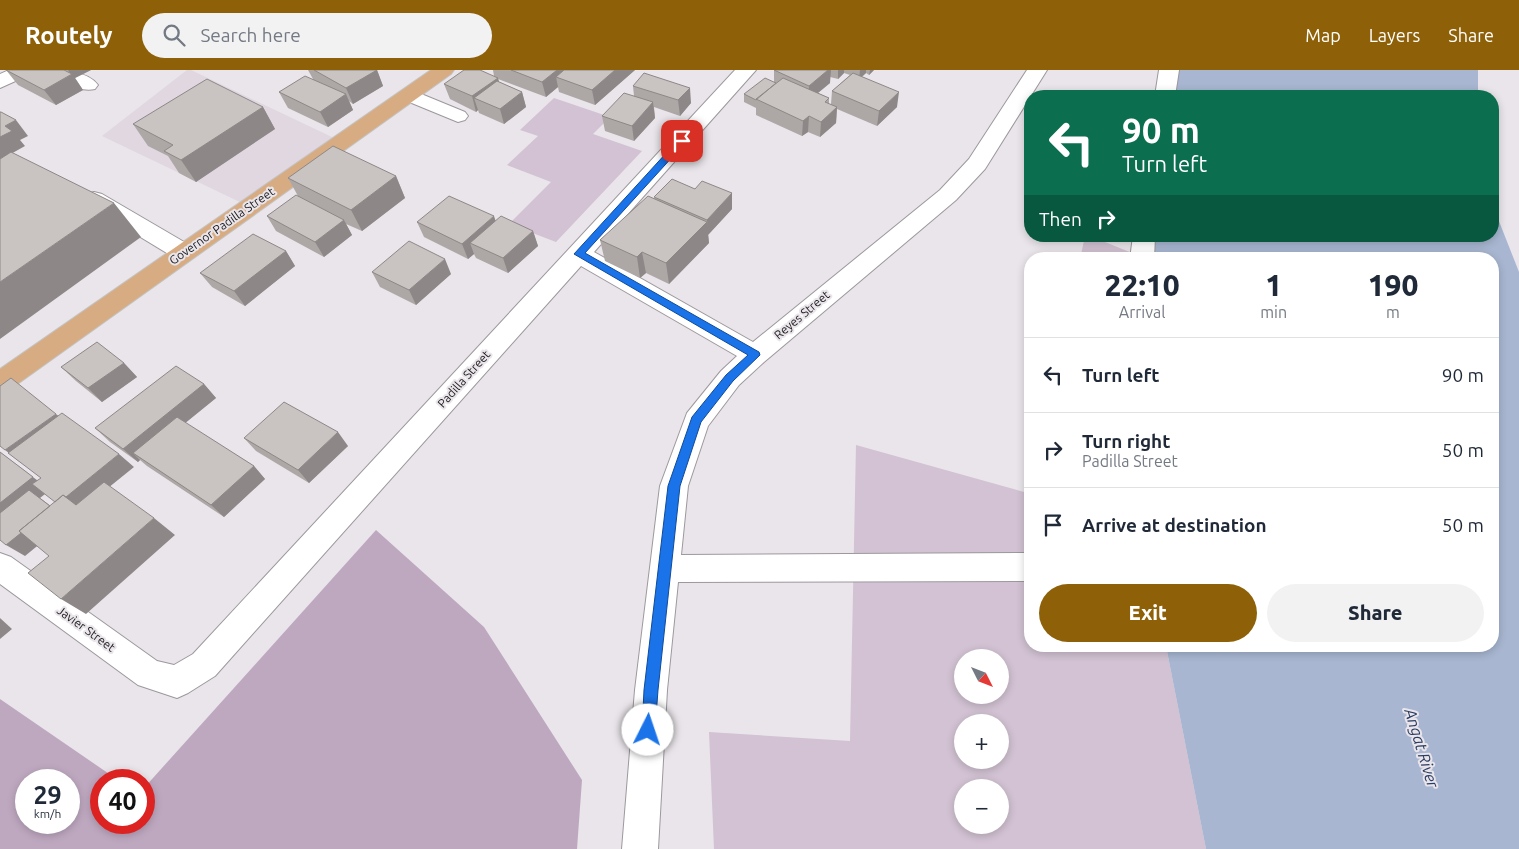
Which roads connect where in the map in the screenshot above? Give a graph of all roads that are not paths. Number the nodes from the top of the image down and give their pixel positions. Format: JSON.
{"nodes":[{"id":1,"x":24,"y":70,"type":"edge"},
{"id":2,"x":52,"y":70,"type":"edge"},
{"id":3,"x":444,"y":70,"type":"edge"},
{"id":4,"x":746,"y":70,"type":"edge"},
{"id":5,"x":1037,"y":70,"type":"edge"},
{"id":6,"x":1169,"y":70,"type":"edge"},
{"id":7,"x":0,"y":82,"type":"edge"},
{"id":8,"x":88,"y":85,"type":"dead end"},
{"id":9,"x":1024,"y":90,"type":"edge"},
{"id":10,"x":1024,"y":90,"type":"edge"},
{"id":11,"x":1166,"y":90,"type":"edge"},
{"id":12,"x":409,"y":95,"type":"junction"},
{"id":13,"x":458,"y":116,"type":"dead end"},
{"id":14,"x":87,"y":194,"type":"edge"},
{"id":15,"x":183,"y":252,"type":"junction"},
{"id":16,"x":579,"y":254,"type":"junction"},
{"id":17,"x":755,"y":355,"type":"junction"},
{"id":18,"x":0,"y":383,"type":"edge"},
{"id":19,"x":0,"y":567,"type":"edge"},
{"id":20,"x":1024,"y":567,"type":"edge"},
{"id":21,"x":665,"y":569,"type":"junction"},
{"id":22,"x":177,"y":682,"type":"joint"},
{"id":23,"x":640,"y":849,"type":"edge"}],
"edges":[{"from":1,"to":7,"type":"street"},
{"from":2,"to":8,"type":"street"},
{"from":3,"to":12,"type":"main road","name":"Governor Padilla Street"},
{"from":4,"to":16,"type":"street","name":"Padilla Street"},
{"from":5,"to":10,"type":"street","name":"Reyes Street"},
{"from":6,"to":11,"type":"street"},
{"from":9,"to":17,"type":"street","name":"Reyes Street"},
{"from":12,"to":13,"type":"street"},
{"from":12,"to":15,"type":"main road","name":"Governor Padilla Street"},
{"from":14,"to":15,"type":"street"},
{"from":15,"to":18,"type":"main road","name":"Governor Padilla Street"},
{"from":16,"to":17,"type":"street"},
{"from":16,"to":22,"type":"street","name":"Padilla Street"},
{"from":17,"to":21,"type":"street","name":"Reyes Street"},
{"from":19,"to":22,"type":"street","name":"Javier Street"},
{"from":20,"to":21,"type":"street"},
{"from":21,"to":23,"type":"street","name":"Reyes Street"}]}
